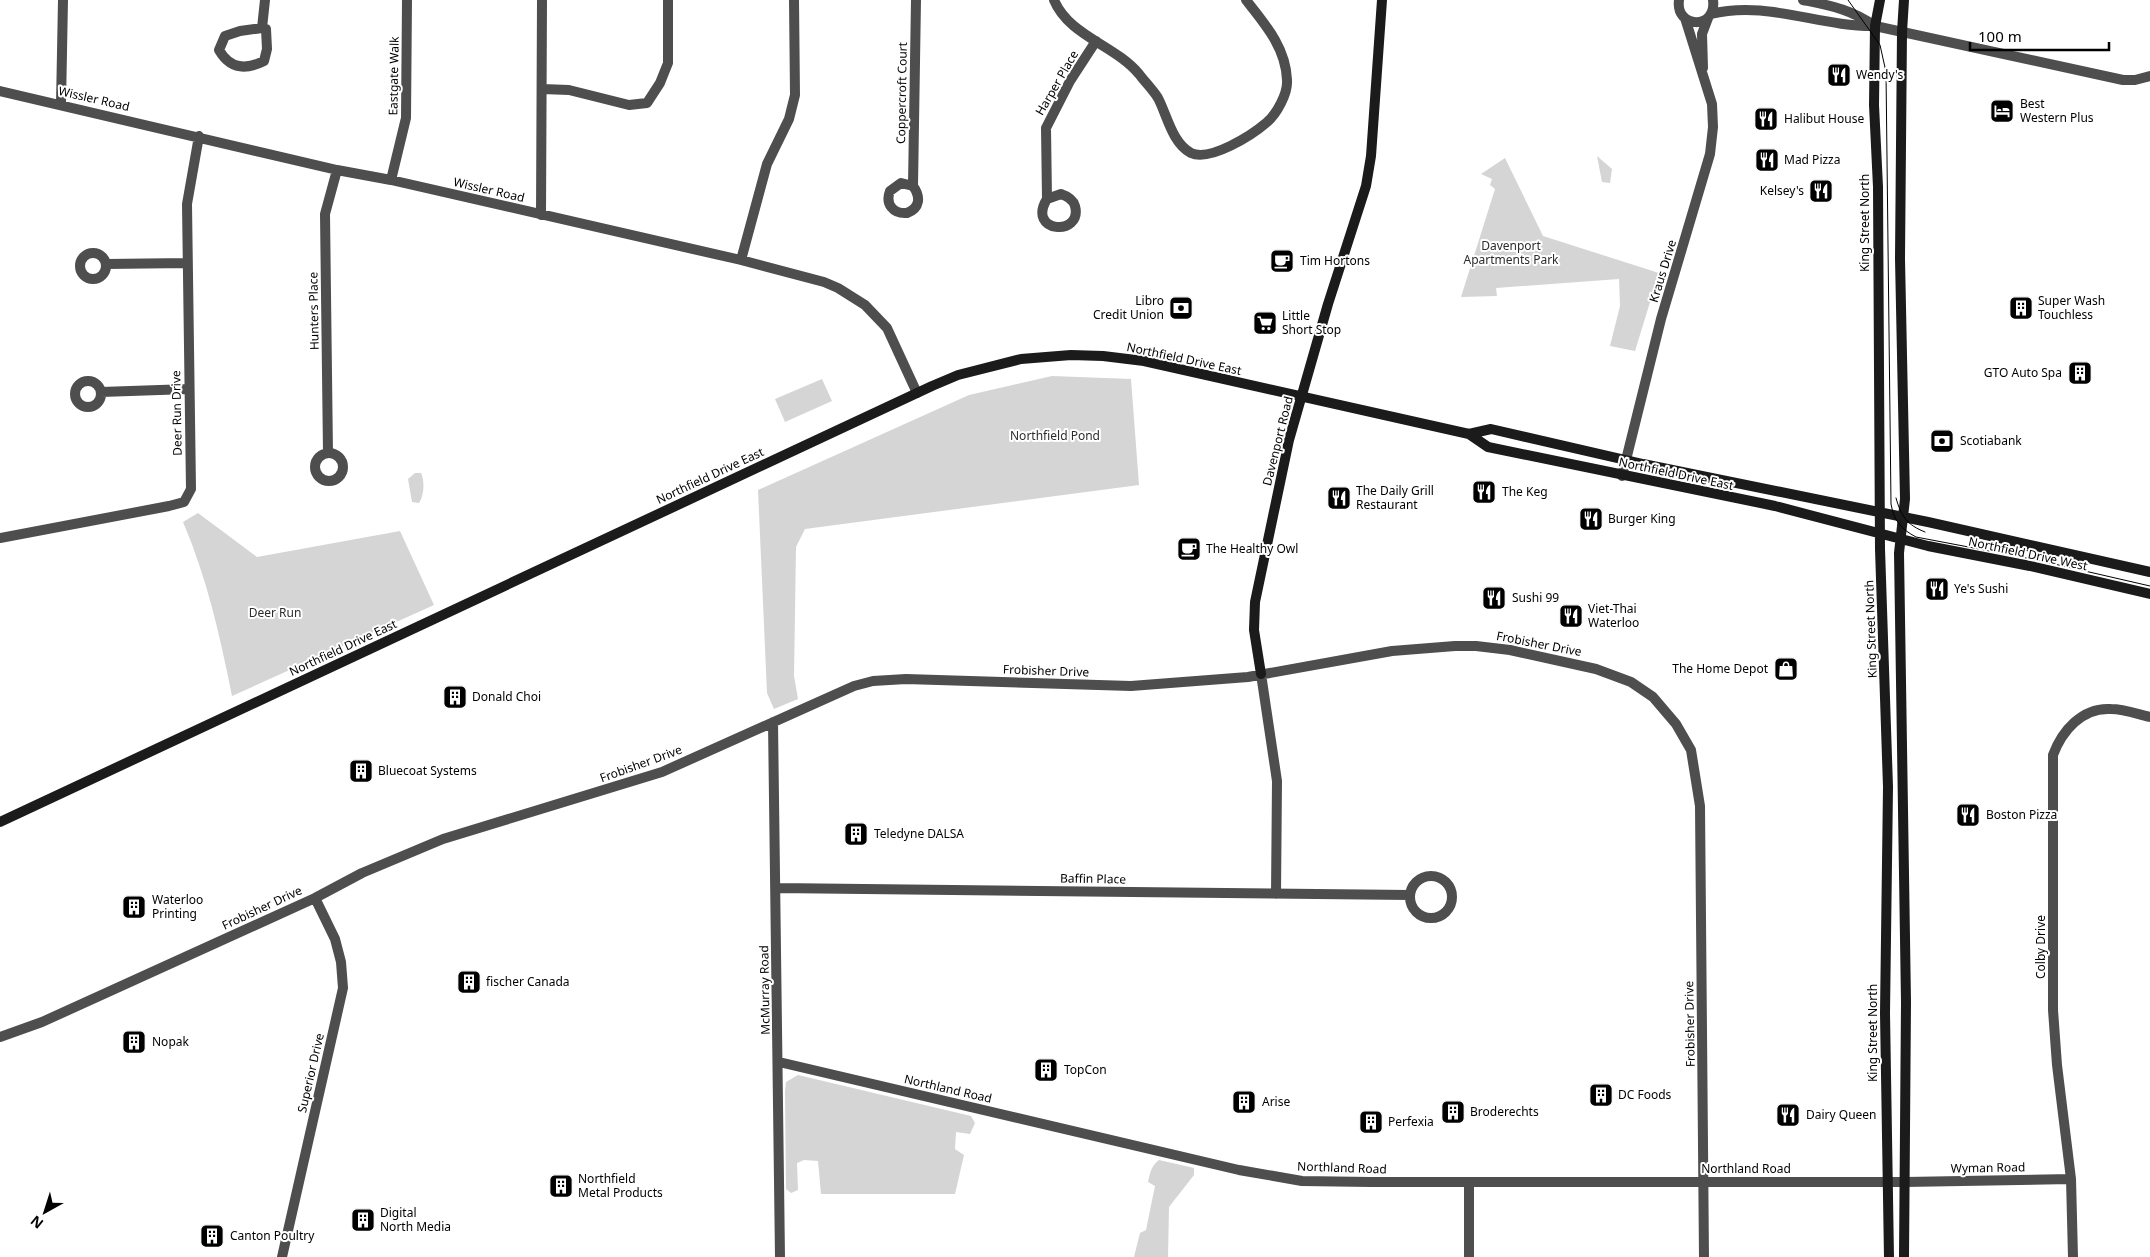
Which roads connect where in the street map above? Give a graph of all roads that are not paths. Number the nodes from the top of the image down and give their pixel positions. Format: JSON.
{"nodes":[{"id":1,"x":63,"y":0,"type":"edge"},
{"id":2,"x":265,"y":0,"type":"edge"},
{"id":3,"x":407,"y":0,"type":"edge"},
{"id":4,"x":542,"y":0,"type":"edge"},
{"id":5,"x":668,"y":0,"type":"edge"},
{"id":6,"x":794,"y":0,"type":"edge"},
{"id":7,"x":916,"y":0,"type":"edge"},
{"id":8,"x":1054,"y":0,"type":"edge"},
{"id":9,"x":1246,"y":0,"type":"edge"},
{"id":10,"x":1382,"y":0,"type":"edge"},
{"id":11,"x":1679,"y":0,"type":"edge"},
{"id":12,"x":1714,"y":0,"type":"edge"},
{"id":13,"x":1803,"y":0,"type":"edge"},
{"id":14,"x":1880,"y":0,"type":"edge"},
{"id":15,"x":1904,"y":0,"type":"edge"},
{"id":16,"x":1710,"y":16,"type":"junction"},
{"id":17,"x":1685,"y":18,"type":"junction"},
{"id":18,"x":1875,"y":26,"type":"junction"},
{"id":19,"x":262,"y":28,"type":"junction"},
{"id":20,"x":1902,"y":32,"type":"junction"},
{"id":21,"x":1096,"y":41,"type":"junction"},
{"id":22,"x":1704,"y":74,"type":"junction"},
{"id":23,"x":2150,"y":76,"type":"edge"},
{"id":24,"x":542,"y":89,"type":"junction"},
{"id":25,"x":0,"y":91,"type":"edge"},
{"id":26,"x":61,"y":104,"type":"junction"},
{"id":27,"x":199,"y":136,"type":"junction"},
{"id":28,"x":337,"y":170,"type":"junction"},
{"id":29,"x":391,"y":180,"type":"junction"},
{"id":30,"x":913,"y":186,"type":"dead end"},
{"id":31,"x":1047,"y":199,"type":"dead end"},
{"id":32,"x":541,"y":215,"type":"junction"},
{"id":33,"x":741,"y":260,"type":"junction"},
{"id":34,"x":187,"y":263,"type":"junction"},
{"id":35,"x":106,"y":264,"type":"dead end"},
{"id":36,"x":189,"y":389,"type":"junction"},
{"id":37,"x":101,"y":392,"type":"dead end"},
{"id":38,"x":918,"y":393,"type":"junction"},
{"id":39,"x":1301,"y":397,"type":"junction"},
{"id":40,"x":1470,"y":434,"type":"junction"},
{"id":41,"x":328,"y":453,"type":"dead end"},
{"id":42,"x":1626,"y":460,"type":"junction"},
{"id":43,"x":1622,"y":476,"type":"junction"},
{"id":44,"x":1881,"y":512,"type":"junction"},
{"id":45,"x":1903,"y":518,"type":"junction"},
{"id":46,"x":1881,"y":533,"type":"junction"},
{"id":47,"x":0,"y":538,"type":"edge"},
{"id":48,"x":1900,"y":540,"type":"junction"},
{"id":49,"x":2150,"y":572,"type":"edge"},
{"id":50,"x":2150,"y":594,"type":"edge"},
{"id":51,"x":1262,"y":674,"type":"junction"},
{"id":52,"x":2150,"y":717,"type":"edge"},
{"id":53,"x":773,"y":722,"type":"junction"},
{"id":54,"x":0,"y":822,"type":"edge"},
{"id":55,"x":776,"y":888,"type":"junction"},
{"id":56,"x":1276,"y":894,"type":"junction"},
{"id":57,"x":1410,"y":895,"type":"junction"},
{"id":58,"x":315,"y":898,"type":"junction"},
{"id":59,"x":0,"y":1037,"type":"edge"},
{"id":60,"x":778,"y":1062,"type":"junction"},
{"id":61,"x":2071,"y":1179,"type":"junction"},
{"id":62,"x":1704,"y":1181,"type":"junction"},
{"id":63,"x":1888,"y":1182,"type":"junction"},
{"id":64,"x":1906,"y":1182,"type":"junction"},
{"id":65,"x":1469,"y":1183,"type":"junction"},
{"id":66,"x":282,"y":1257,"type":"edge"},
{"id":67,"x":780,"y":1257,"type":"edge"},
{"id":68,"x":1469,"y":1257,"type":"edge"},
{"id":69,"x":1704,"y":1257,"type":"edge"},
{"id":70,"x":1889,"y":1257,"type":"edge"},
{"id":71,"x":1904,"y":1257,"type":"edge"},
{"id":72,"x":2073,"y":1257,"type":"edge"}],
"edges":[{"from":1,"to":26,"type":"street"},
{"from":2,"to":19,"type":"street"},
{"from":3,"to":29,"type":"street","name":"Eastgate Walk"},
{"from":4,"to":24,"type":"street"},
{"from":5,"to":24,"type":"street"},
{"from":6,"to":33,"type":"street"},
{"from":7,"to":30,"type":"street","name":"Coppercroft Court"},
{"from":8,"to":21,"type":"street"},
{"from":9,"to":21,"type":"street"},
{"from":10,"to":39,"type":"main road","name":"Davenport Road"},
{"from":11,"to":17,"type":"street","name":"Kraus Drive"},
{"from":12,"to":16,"type":"street","name":"Kraus Drive"},
{"from":13,"to":18,"type":"street"},
{"from":14,"to":18,"type":"main road","name":"King Street North"},
{"from":15,"to":20,"type":"main road"},
{"from":16,"to":17,"type":"street"},
{"from":16,"to":18,"type":"street"},
{"from":16,"to":22,"type":"street","name":"Kraus Drive"},
{"from":17,"to":22,"type":"street","name":"Kraus Drive"},
{"from":18,"to":20,"type":"street"},
{"from":18,"to":44,"type":"main road","name":"King Street North"},
{"from":19,"to":19,"type":"street"},
{"from":20,"to":23,"type":"street"},
{"from":20,"to":45,"type":"main road"},
{"from":21,"to":31,"type":"street","name":"Harper Place"},
{"from":22,"to":42,"type":"street","name":"Kraus Drive"},
{"from":24,"to":32,"type":"street"},
{"from":25,"to":26,"type":"street","name":"Wissler Road"},
{"from":26,"to":27,"type":"street","name":"Wissler Road"},
{"from":27,"to":28,"type":"street","name":"Wissler Road"},
{"from":27,"to":34,"type":"street","name":"Deer Run Drive"},
{"from":28,"to":29,"type":"street","name":"Wissler Road"},
{"from":28,"to":41,"type":"street","name":"Hunters Place"},
{"from":29,"to":32,"type":"street","name":"Wissler Road"},
{"from":32,"to":33,"type":"street","name":"Wissler Road"},
{"from":33,"to":38,"type":"street","name":"Wissler Road"},
{"from":34,"to":35,"type":"street"},
{"from":34,"to":36,"type":"street","name":"Deer Run Drive"},
{"from":36,"to":37,"type":"street"},
{"from":36,"to":47,"type":"street","name":"Deer Run Drive"},
{"from":38,"to":39,"type":"main road","name":"Northfield Drive East"},
{"from":38,"to":54,"type":"main road","name":"Northfield Drive East"},
{"from":39,"to":40,"type":"main road","name":"Northfield Drive East"},
{"from":39,"to":51,"type":"main road","name":"Davenport Road"},
{"from":40,"to":42,"type":"main road","name":"Northfield Drive East"},
{"from":40,"to":43,"type":"main road","name":"Northfield Drive East"},
{"from":42,"to":43,"type":"street","name":"Kraus Drive"},
{"from":42,"to":44,"type":"main road","name":"Northfield Drive East"},
{"from":43,"to":46,"type":"main road","name":"Northfield Drive East"},
{"from":44,"to":45,"type":"main road","name":"Northfield Drive East"},
{"from":44,"to":46,"type":"main road","name":"King Street North"},
{"from":45,"to":48,"type":"main road"},
{"from":45,"to":49,"type":"main road","name":"Northfield Drive West"},
{"from":46,"to":48,"type":"main road","name":"Northfield Drive East"},
{"from":46,"to":63,"type":"main road","name":"King Street North"},
{"from":48,"to":50,"type":"main road","name":"Northfield Drive West"},
{"from":48,"to":64,"type":"main road"},
{"from":51,"to":53,"type":"street","name":"Frobisher Drive"},
{"from":51,"to":56,"type":"street","name":"Davenport Road"},
{"from":51,"to":62,"type":"street","name":"Frobisher Drive"},
{"from":52,"to":61,"type":"street","name":"Colby Drive"},
{"from":53,"to":55,"type":"street","name":"McMurray Road"},
{"from":53,"to":58,"type":"street","name":"Frobisher Drive"},
{"from":55,"to":56,"type":"street","name":"Baffin Place"},
{"from":55,"to":60,"type":"street","name":"McMurray Road"},
{"from":56,"to":57,"type":"street","name":"Baffin Place"},
{"from":57,"to":57,"type":"street"},
{"from":58,"to":59,"type":"street","name":"Frobisher Drive"},
{"from":58,"to":66,"type":"street","name":"Superior Drive"},
{"from":60,"to":65,"type":"street","name":"Northland Road"},
{"from":60,"to":67,"type":"street","name":"McMurray Road"},
{"from":61,"to":64,"type":"street","name":"Wyman Road"},
{"from":61,"to":72,"type":"street","name":"Colby Drive"},
{"from":62,"to":63,"type":"street","name":"Northland Road"},
{"from":62,"to":65,"type":"street","name":"Northland Road"},
{"from":62,"to":69,"type":"street","name":"Frobisher Drive"},
{"from":63,"to":64,"type":"street","name":"Wyman Road"},
{"from":63,"to":70,"type":"main road","name":"King Street North"},
{"from":64,"to":71,"type":"main road"},
{"from":65,"to":68,"type":"street"}]}
